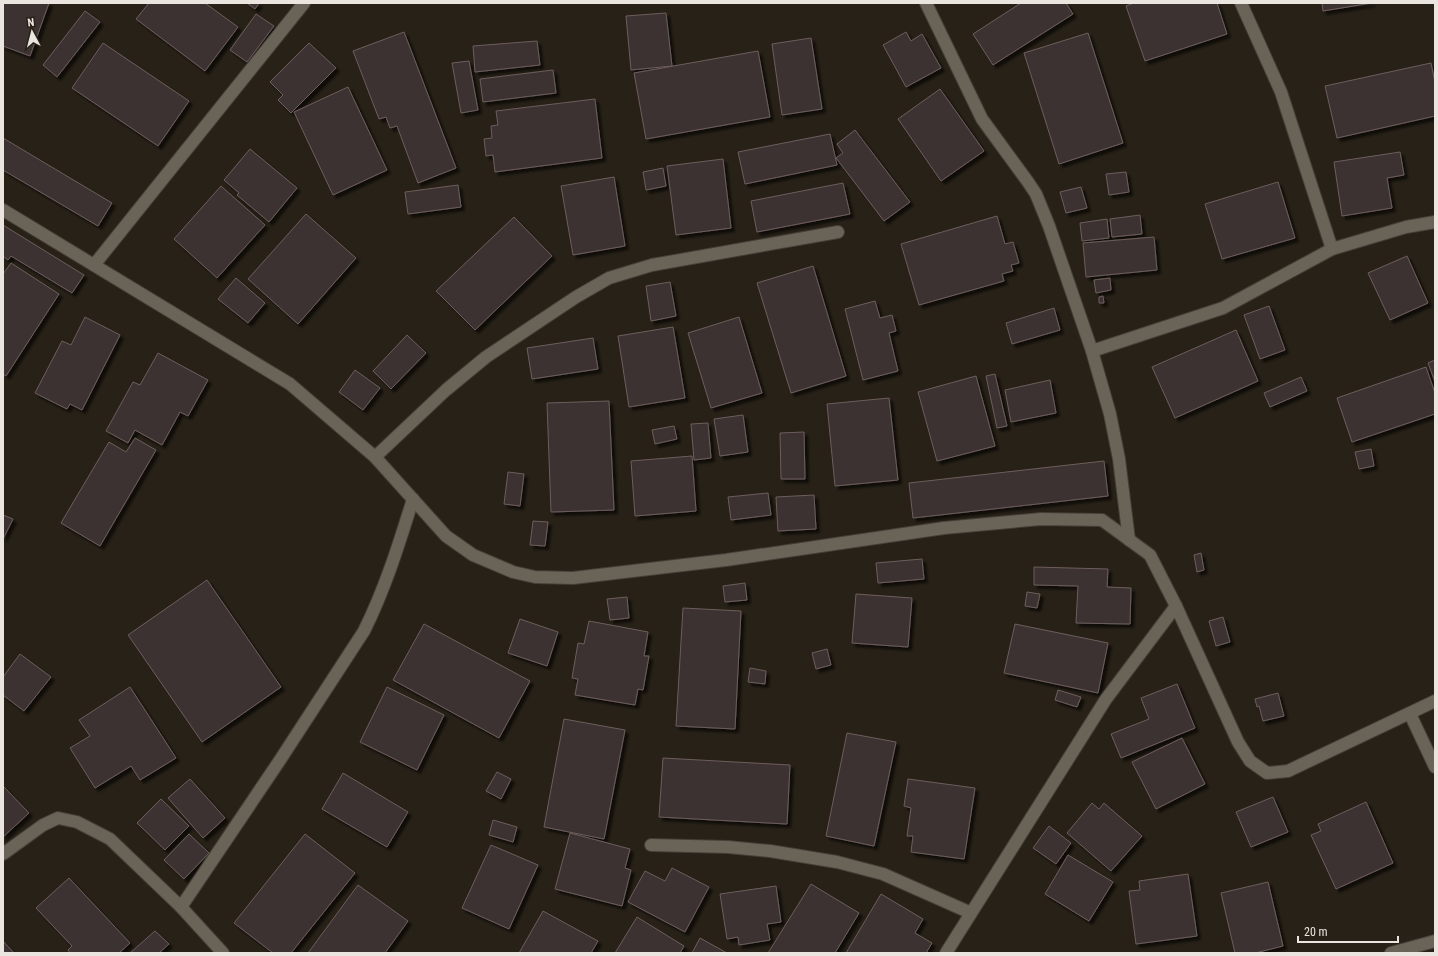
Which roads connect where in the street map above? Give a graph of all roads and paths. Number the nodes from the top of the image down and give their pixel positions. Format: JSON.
{"nodes":[{"id":1,"x":304,"y":3,"type":"edge"},
{"id":2,"x":926,"y":3,"type":"edge"},
{"id":3,"x":1241,"y":3,"type":"edge"},
{"id":4,"x":3,"y":210,"type":"edge"},
{"id":5,"x":1435,"y":222,"type":"edge"},
{"id":6,"x":838,"y":232,"type":"dead end"},
{"id":7,"x":1332,"y":249,"type":"junction"},
{"id":8,"x":94,"y":265,"type":"junction"},
{"id":9,"x":1092,"y":352,"type":"junction"},
{"id":10,"x":375,"y":457,"type":"junction"},
{"id":11,"x":413,"y":499,"type":"junction"},
{"id":12,"x":1129,"y":540,"type":"junction"},
{"id":13,"x":1176,"y":606,"type":"junction"},
{"id":14,"x":1435,"y":701,"type":"edge"},
{"id":15,"x":1410,"y":714,"type":"junction"},
{"id":16,"x":1435,"y":767,"type":"edge"},
{"id":17,"x":651,"y":845,"type":"dead end"},
{"id":18,"x":3,"y":854,"type":"edge"},
{"id":19,"x":181,"y":907,"type":"junction"},
{"id":20,"x":971,"y":913,"type":"junction"},
{"id":21,"x":1435,"y":941,"type":"edge"},
{"id":22,"x":223,"y":953,"type":"edge"},
{"id":23,"x":946,"y":953,"type":"edge"},
{"id":24,"x":1391,"y":953,"type":"edge"}],
"edges":[{"from":1,"to":8,"type":"street"},
{"from":2,"to":9,"type":"street"},
{"from":3,"to":7,"type":"street"},
{"from":4,"to":8,"type":"street"},
{"from":5,"to":7,"type":"street"},
{"from":6,"to":10,"type":"street"},
{"from":7,"to":9,"type":"street"},
{"from":8,"to":10,"type":"street"},
{"from":9,"to":12,"type":"street"},
{"from":10,"to":11,"type":"street"},
{"from":11,"to":12,"type":"street"},
{"from":11,"to":19,"type":"street"},
{"from":12,"to":13,"type":"street"},
{"from":13,"to":15,"type":"street"},
{"from":13,"to":20,"type":"street"},
{"from":14,"to":15,"type":"street"},
{"from":15,"to":16,"type":"street"},
{"from":17,"to":20,"type":"street"},
{"from":18,"to":19,"type":"street"},
{"from":19,"to":22,"type":"street"},
{"from":20,"to":23,"type":"street"},
{"from":21,"to":24,"type":"street"}]}
